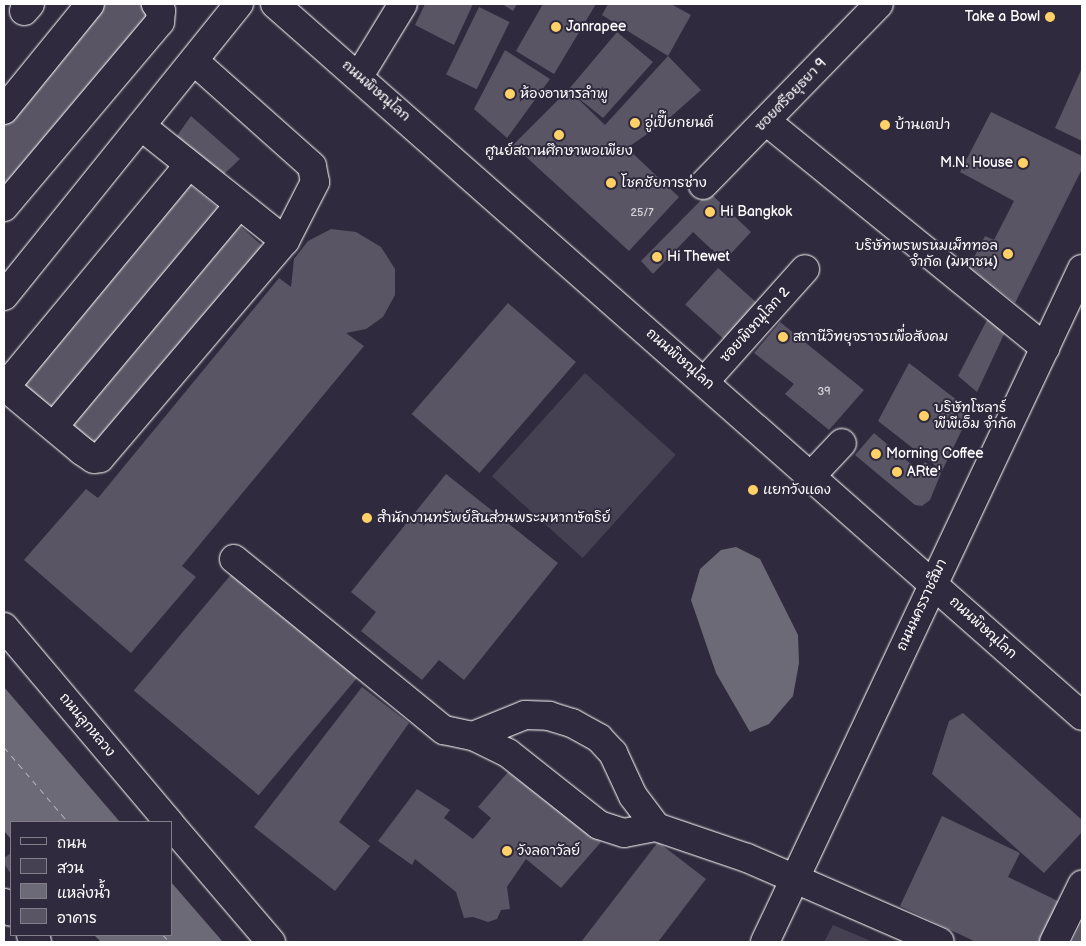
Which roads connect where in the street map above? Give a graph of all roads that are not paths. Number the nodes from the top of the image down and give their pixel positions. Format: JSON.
{"nodes":[{"id":1,"x":90,"y":4,"type":"edge"},
{"id":2,"x":156,"y":4,"type":"edge"},
{"id":3,"x":240,"y":4,"type":"edge"},
{"id":4,"x":275,"y":4,"type":"edge"},
{"id":5,"x":403,"y":4,"type":"edge"},
{"id":6,"x":879,"y":4,"type":"edge"},
{"id":7,"x":194,"y":61,"type":"junction"},
{"id":8,"x":359,"y":76,"type":"junction"},
{"id":9,"x":4,"y":110,"type":"edge"},
{"id":10,"x":766,"y":121,"type":"junction"},
{"id":11,"x":141,"y":126,"type":"junction"},
{"id":12,"x":188,"y":166,"type":"junction"},
{"id":13,"x":703,"y":186,"type":"dead end"},
{"id":14,"x":238,"y":206,"type":"junction"},
{"id":15,"x":4,"y":207,"type":"edge"},
{"id":16,"x":285,"y":241,"type":"junction"},
{"id":17,"x":805,"y":269,"type":"dead end"},
{"id":18,"x":1082,"y":270,"type":"edge"},
{"id":19,"x":7,"y":283,"type":"edge"},
{"id":20,"x":1045,"y":348,"type":"junction"},
{"id":21,"x":705,"y":381,"type":"junction"},
{"id":22,"x":4,"y":387,"type":"edge"},
{"id":23,"x":54,"y":426,"type":"junction"},
{"id":24,"x":842,"y":443,"type":"dead end"},
{"id":25,"x":811,"y":476,"type":"junction"},
{"id":26,"x":234,"y":559,"type":"dead end"},
{"id":27,"x":932,"y":583,"type":"junction"},
{"id":28,"x":4,"y":628,"type":"edge"},
{"id":29,"x":1082,"y":716,"type":"edge"},
{"id":30,"x":473,"y":736,"type":"junction"},
{"id":31,"x":168,"y":821,"type":"edge"},
{"id":32,"x":172,"y":825,"type":"edge"},
{"id":33,"x":656,"y":827,"type":"junction"},
{"id":34,"x":796,"y":878,"type":"junction"},
{"id":35,"x":1082,"y":885,"type":"edge"},
{"id":36,"x":271,"y":942,"type":"edge"},
{"id":37,"x":765,"y":942,"type":"edge"},
{"id":38,"x":940,"y":942,"type":"edge"},
{"id":39,"x":1054,"y":942,"type":"edge"}],
"edges":[{"from":1,"to":9,"type":"main road"},
{"from":2,"to":15,"type":"main road"},
{"from":3,"to":7,"type":"main road"},
{"from":4,"to":8,"type":"main road","name":"ถนนพิษณุโลก"},
{"from":5,"to":8,"type":"main road"},
{"from":6,"to":10,"type":"main road","name":"ซอยศรีอยุธยา 9"},
{"from":7,"to":11,"type":"main road"},
{"from":7,"to":16,"type":"main road"},
{"from":8,"to":21,"type":"main road","name":"ถนนพิษณุโลก"},
{"from":10,"to":13,"type":"main road","name":"ซอยศรีอยุธยา 9"},
{"from":10,"to":20,"type":"main road"},
{"from":11,"to":12,"type":"main road"},
{"from":11,"to":19,"type":"main road"},
{"from":12,"to":14,"type":"main road"},
{"from":12,"to":22,"type":"main road"},
{"from":14,"to":16,"type":"main road"},
{"from":14,"to":23,"type":"main road"},
{"from":16,"to":23,"type":"main road"},
{"from":17,"to":21,"type":"main road","name":"ซอยพิษณุโลก 2"},
{"from":18,"to":20,"type":"main road","name":"ถนนนครราชสีมา"},
{"from":20,"to":27,"type":"main road","name":"ถนนนครราชสีมา"},
{"from":21,"to":25,"type":"main road","name":"ถนนพิษณุโลก"},
{"from":22,"to":23,"type":"main road"},
{"from":24,"to":25,"type":"main road"},
{"from":25,"to":27,"type":"main road","name":"ถนนพิษณุโลก"},
{"from":26,"to":30,"type":"main road"},
{"from":27,"to":29,"type":"main road","name":"ถนนพิษณุโลก"},
{"from":27,"to":34,"type":"main road","name":"ถนนนครราชสีมา"},
{"from":28,"to":31,"type":"main road","name":"ถนนลูกหลวง"},
{"from":30,"to":33,"type":"main road"},
{"from":30,"to":33,"type":"main road"},
{"from":32,"to":36,"type":"main road","name":"ถนนลูกหลวง"},
{"from":33,"to":34,"type":"main road"},
{"from":34,"to":37,"type":"main road","name":"ถนนนครราชสีมา"},
{"from":34,"to":38,"type":"main road"},
{"from":35,"to":39,"type":"main road"}]}
